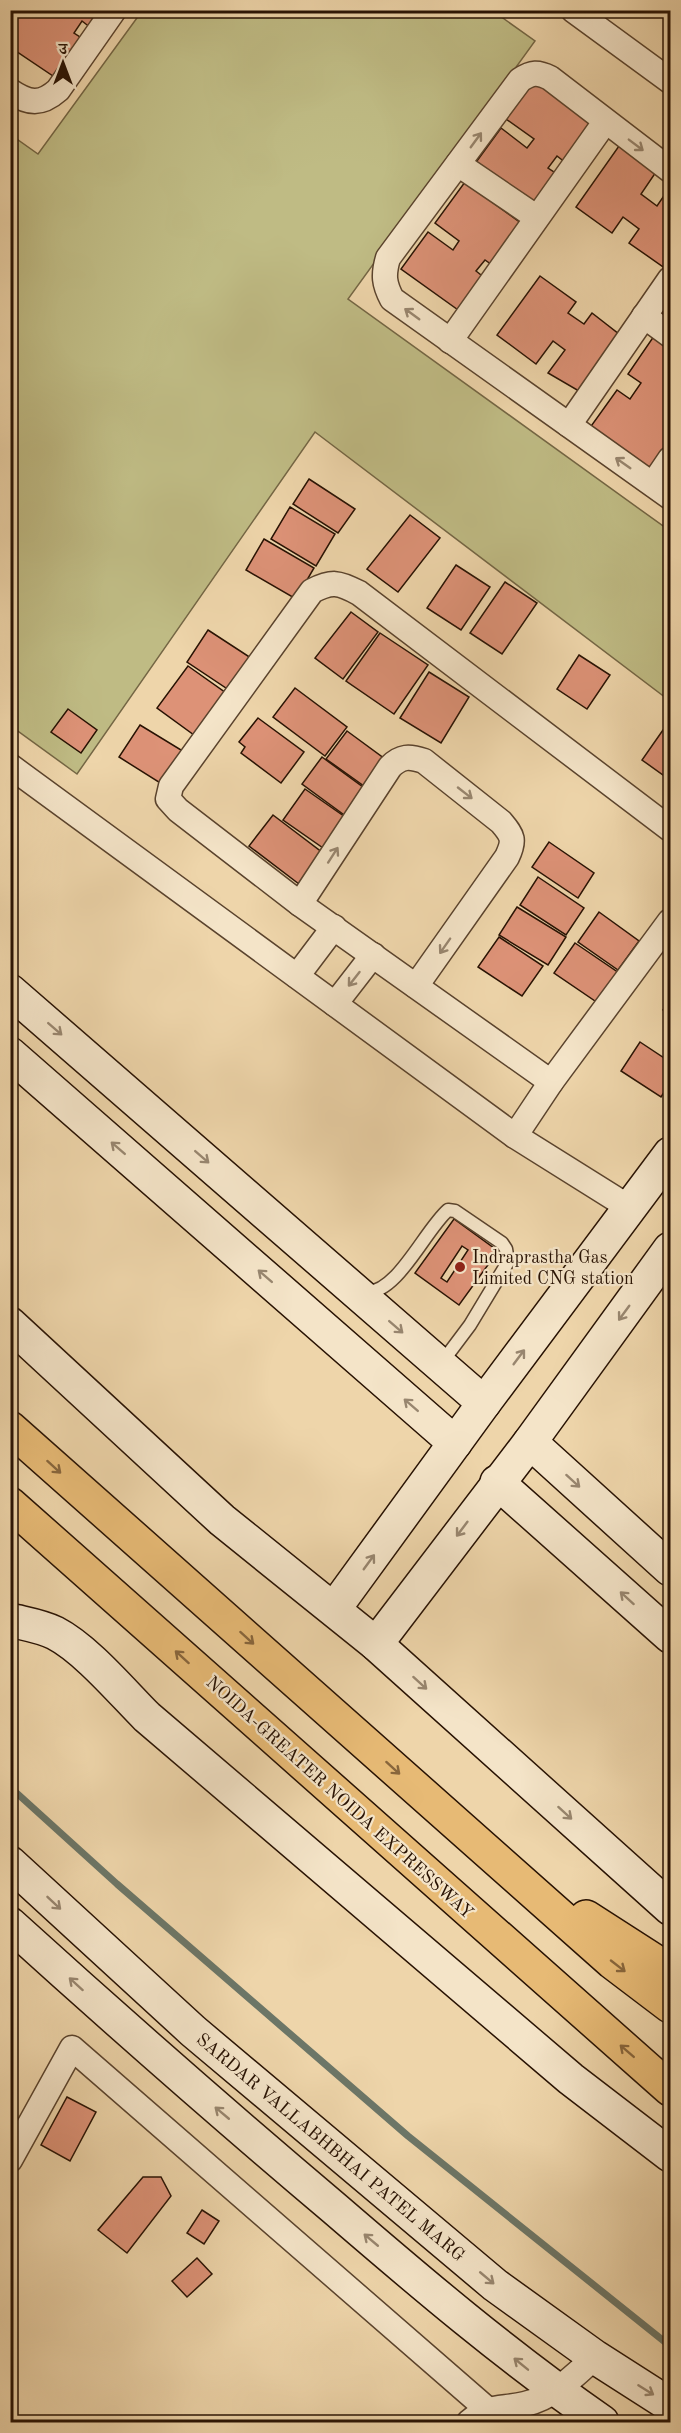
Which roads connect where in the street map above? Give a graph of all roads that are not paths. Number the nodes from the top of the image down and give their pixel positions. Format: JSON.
{"nodes":[{"id":1,"x":114,"y":10,"type":"edge"},
{"id":2,"x":573,"y":10,"type":"edge"},
{"id":3,"x":670,"y":81,"type":"edge"},
{"id":4,"x":10,"y":91,"type":"edge"},
{"id":5,"x":605,"y":122,"type":"junction"},
{"id":6,"x":458,"y":164,"type":"junction"},
{"id":7,"x":670,"y":171,"type":"edge"},
{"id":8,"x":536,"y":218,"type":"junction"},
{"id":9,"x":670,"y":279,"type":"edge"},
{"id":10,"x":644,"y":316,"type":"junction"},
{"id":11,"x":670,"y":334,"type":"edge"},
{"id":12,"x":450,"y":341,"type":"junction"},
{"id":13,"x":569,"y":425,"type":"junction"},
{"id":14,"x":670,"y":459,"type":"edge"},
{"id":15,"x":662,"y":491,"type":"edge"},
{"id":16,"x":10,"y":766,"type":"edge"},
{"id":17,"x":670,"y":830,"type":"edge"},
{"id":18,"x":300,"y":904,"type":"junction"},
{"id":19,"x":670,"y":921,"type":"edge"},
{"id":20,"x":334,"y":927,"type":"junction"},
{"id":21,"x":373,"y":955,"type":"junction"},
{"id":22,"x":297,"y":976,"type":"junction"},
{"id":23,"x":416,"y":986,"type":"junction"},
{"id":24,"x":10,"y":991,"type":"edge"},
{"id":25,"x":335,"y":1004,"type":"junction"},
{"id":26,"x":10,"y":1054,"type":"edge"},
{"id":27,"x":551,"y":1082,"type":"junction"},
{"id":28,"x":515,"y":1136,"type":"junction"},
{"id":29,"x":670,"y":1154,"type":"edge"},
{"id":30,"x":630,"y":1208,"type":"junction"},
{"id":31,"x":670,"y":1249,"type":"edge"},
{"id":32,"x":356,"y":1292,"type":"junction"},
{"id":33,"x":10,"y":1324,"type":"edge"},
{"id":34,"x":440,"y":1365,"type":"junction"},
{"id":35,"x":484,"y":1404,"type":"junction"},
{"id":36,"x":10,"y":1428,"type":"edge"},
{"id":37,"x":530,"y":1442,"type":"junction"},
{"id":38,"x":455,"y":1443,"type":"junction"},
{"id":39,"x":497,"y":1482,"type":"junction"},
{"id":40,"x":10,"y":1504,"type":"edge"},
{"id":41,"x":10,"y":1530,"type":"edge"},
{"id":42,"x":670,"y":1569,"type":"edge"},
{"id":43,"x":109,"y":1592,"type":"junction"},
{"id":44,"x":334,"y":1609,"type":"junction"},
{"id":45,"x":10,"y":1620,"type":"edge"},
{"id":46,"x":670,"y":1636,"type":"edge"},
{"id":47,"x":10,"y":1640,"type":"edge"},
{"id":48,"x":376,"y":1644,"type":"junction"},
{"id":49,"x":147,"y":1717,"type":"junction"},
{"id":50,"x":10,"y":1863,"type":"edge"},
{"id":51,"x":501,"y":1863,"type":"junction"},
{"id":52,"x":670,"y":1908,"type":"edge"},
{"id":53,"x":10,"y":1924,"type":"edge"},
{"id":54,"x":670,"y":1971,"type":"edge"},
{"id":55,"x":670,"y":2006,"type":"edge"},
{"id":56,"x":670,"y":2089,"type":"edge"},
{"id":57,"x":670,"y":2155,"type":"edge"},
{"id":58,"x":10,"y":2160,"type":"edge"},
{"id":59,"x":595,"y":2358,"type":"junction"},
{"id":60,"x":557,"y":2391,"type":"junction"},
{"id":61,"x":670,"y":2405,"type":"edge"},
{"id":62,"x":478,"y":2416,"type":"edge"},
{"id":63,"x":602,"y":2422,"type":"edge"}],
"edges":[{"from":1,"to":4,"type":"street"},
{"from":2,"to":3,"type":"street"},
{"from":6,"to":5,"type":"street","one_way":true},
{"from":5,"to":7,"type":"street","one_way":true},
{"from":5,"to":8,"type":"street"},
{"from":6,"to":8,"type":"street"},
{"from":12,"to":6,"type":"street","one_way":true},
{"from":8,"to":12,"type":"street"},
{"from":9,"to":10,"type":"street"},
{"from":10,"to":11,"type":"street"},
{"from":10,"to":13,"type":"street"},
{"from":12,"to":13,"type":"street"},
{"from":15,"to":13,"type":"street","one_way":true},
{"from":14,"to":15,"type":"street"},
{"from":16,"to":22,"type":"street"},
{"from":17,"to":18,"type":"street"},
{"from":18,"to":20,"type":"street"},
{"from":18,"to":23,"type":"street","one_way":true},
{"from":19,"to":27,"type":"street"},
{"from":20,"to":21,"type":"street"},
{"from":20,"to":22,"type":"street"},
{"from":21,"to":23,"type":"street"},
{"from":21,"to":25,"type":"street","one_way":true},
{"from":22,"to":25,"type":"street"},
{"from":23,"to":27,"type":"street"},
{"from":24,"to":32,"type":"street","one_way":true},
{"from":25,"to":28,"type":"street"},
{"from":38,"to":26,"type":"street","one_way":true},
{"from":27,"to":28,"type":"street"},
{"from":28,"to":30,"type":"street"},
{"from":29,"to":30,"type":"street"},
{"from":35,"to":30,"type":"street","one_way":true},
{"from":31,"to":37,"type":"street","one_way":true},
{"from":32,"to":34,"type":"street","one_way":true},
{"from":32,"to":34,"type":"lane"},
{"from":33,"to":44,"type":"street"},
{"from":34,"to":35,"type":"street"},
{"from":35,"to":38,"type":"street"},
{"from":36,"to":51,"type":"highway","one_way":true},
{"from":37,"to":39,"type":"street"},
{"from":37,"to":42,"type":"street","one_way":true},
{"from":44,"to":38,"type":"street","one_way":true},
{"from":46,"to":39,"type":"street","one_way":true},
{"from":39,"to":48,"type":"street","one_way":true},
{"from":40,"to":43,"type":"highway","name":"NOIDA-GREATER NOIDA EXPRESSWAY"},
{"from":41,"to":43,"type":"highway"},
{"from":56,"to":43,"type":"highway","name":"NOIDA-GREATER NOIDA EXPRESSWAY","one_way":true},
{"from":44,"to":48,"type":"street"},
{"from":45,"to":49,"type":"street"},
{"from":47,"to":49,"type":"street"},
{"from":48,"to":52,"type":"street","one_way":true},
{"from":49,"to":57,"type":"street"},
{"from":50,"to":59,"type":"street","name":"SARDAR VALLABHBHAI PATEL MARG","one_way":true},
{"from":51,"to":54,"type":"highway"},
{"from":51,"to":55,"type":"highway","one_way":true},
{"from":60,"to":53,"type":"street","one_way":true},
{"from":58,"to":62,"type":"street"},
{"from":59,"to":60,"type":"street"},
{"from":59,"to":61,"type":"street","name":"SARDAR VALLABHBHAI PATEL MARG","one_way":true},
{"from":60,"to":62,"type":"street"},
{"from":60,"to":63,"type":"street"}]}
